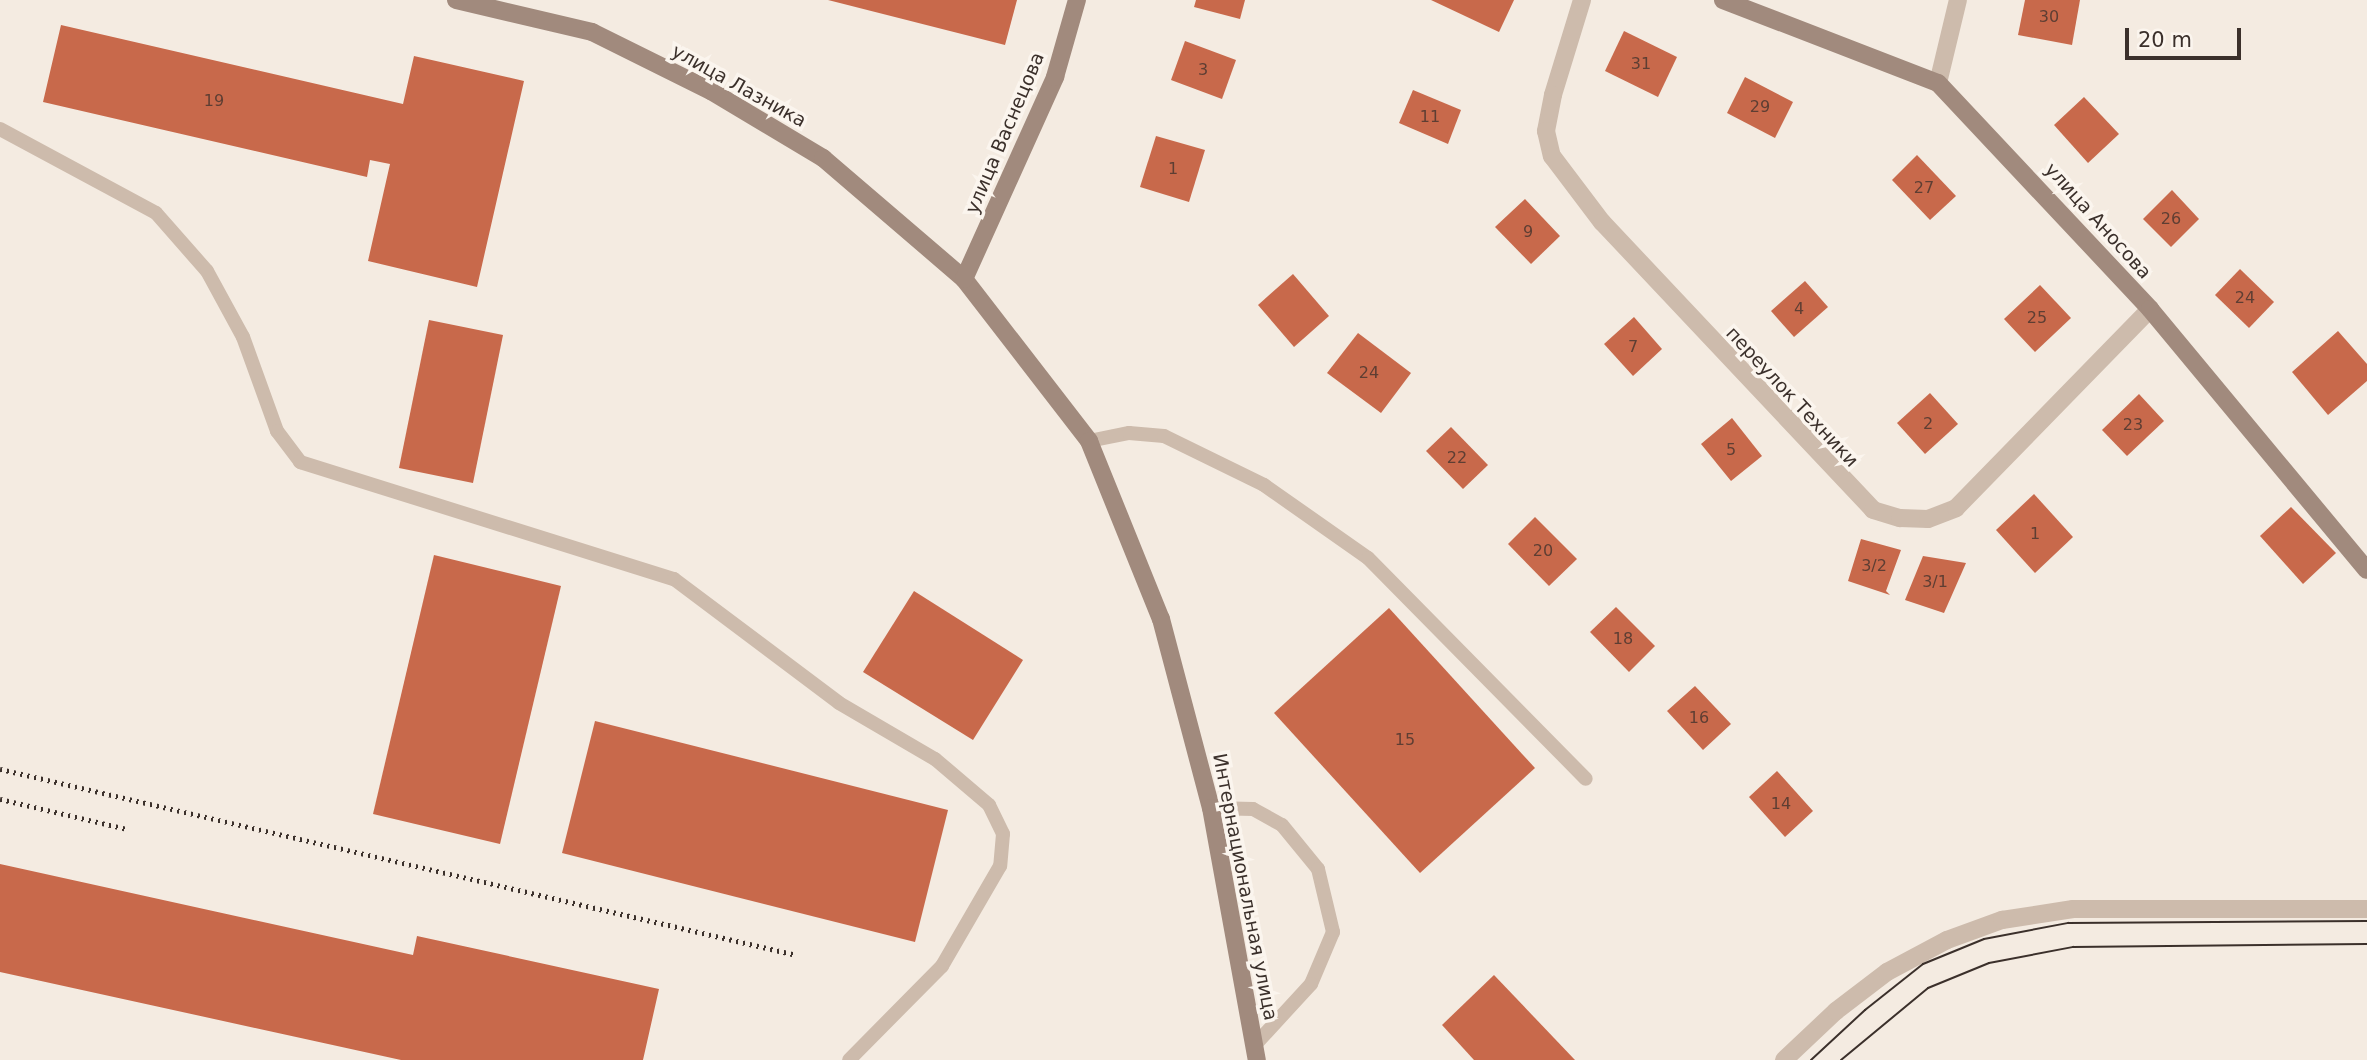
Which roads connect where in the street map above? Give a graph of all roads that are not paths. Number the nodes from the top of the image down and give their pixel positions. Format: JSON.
{"nodes":[{"id":1,"x":456,"y":0,"type":"edge"},
{"id":2,"x":1077,"y":0,"type":"edge"},
{"id":3,"x":1582,"y":0,"type":"edge"},
{"id":4,"x":1723,"y":0,"type":"edge"},
{"id":5,"x":1958,"y":0,"type":"edge"},
{"id":6,"x":1938,"y":83,"type":"junction"},
{"id":7,"x":0,"y":129,"type":"edge"},
{"id":8,"x":964,"y":279,"type":"junction"},
{"id":9,"x":2150,"y":309,"type":"junction"},
{"id":10,"x":1089,"y":441,"type":"junction"},
{"id":11,"x":2367,"y":570,"type":"edge"},
{"id":12,"x":1586,"y":779,"type":"dead end"},
{"id":13,"x":1211,"y":808,"type":"junction"},
{"id":14,"x":2367,"y":909,"type":"edge"},
{"id":15,"x":1256,"y":1052,"type":"edge"},
{"id":16,"x":849,"y":1060,"type":"edge"},
{"id":17,"x":1784,"y":1060,"type":"edge"}],
"edges":[{"from":1,"to":8,"type":"street","name":"улица Лазника"},
{"from":2,"to":8,"type":"street","name":"улица Васнецова"},
{"from":3,"to":9,"type":"street","name":"переулок Техники"},
{"from":4,"to":6,"type":"street","name":"улица Аносова"},
{"from":5,"to":6,"type":"street"},
{"from":6,"to":9,"type":"street","name":"улица Аносова"},
{"from":7,"to":16,"type":"lane"},
{"from":8,"to":10,"type":"street","name":"Интернациональная улица"},
{"from":9,"to":11,"type":"street","name":"улица Аносова"},
{"from":10,"to":12,"type":"lane"},
{"from":10,"to":13,"type":"street","name":"Интернациональная улица"},
{"from":13,"to":15,"type":"street","name":"Интернациональная улица"},
{"from":13,"to":15,"type":"lane"},
{"from":14,"to":17,"type":"street"}]}
